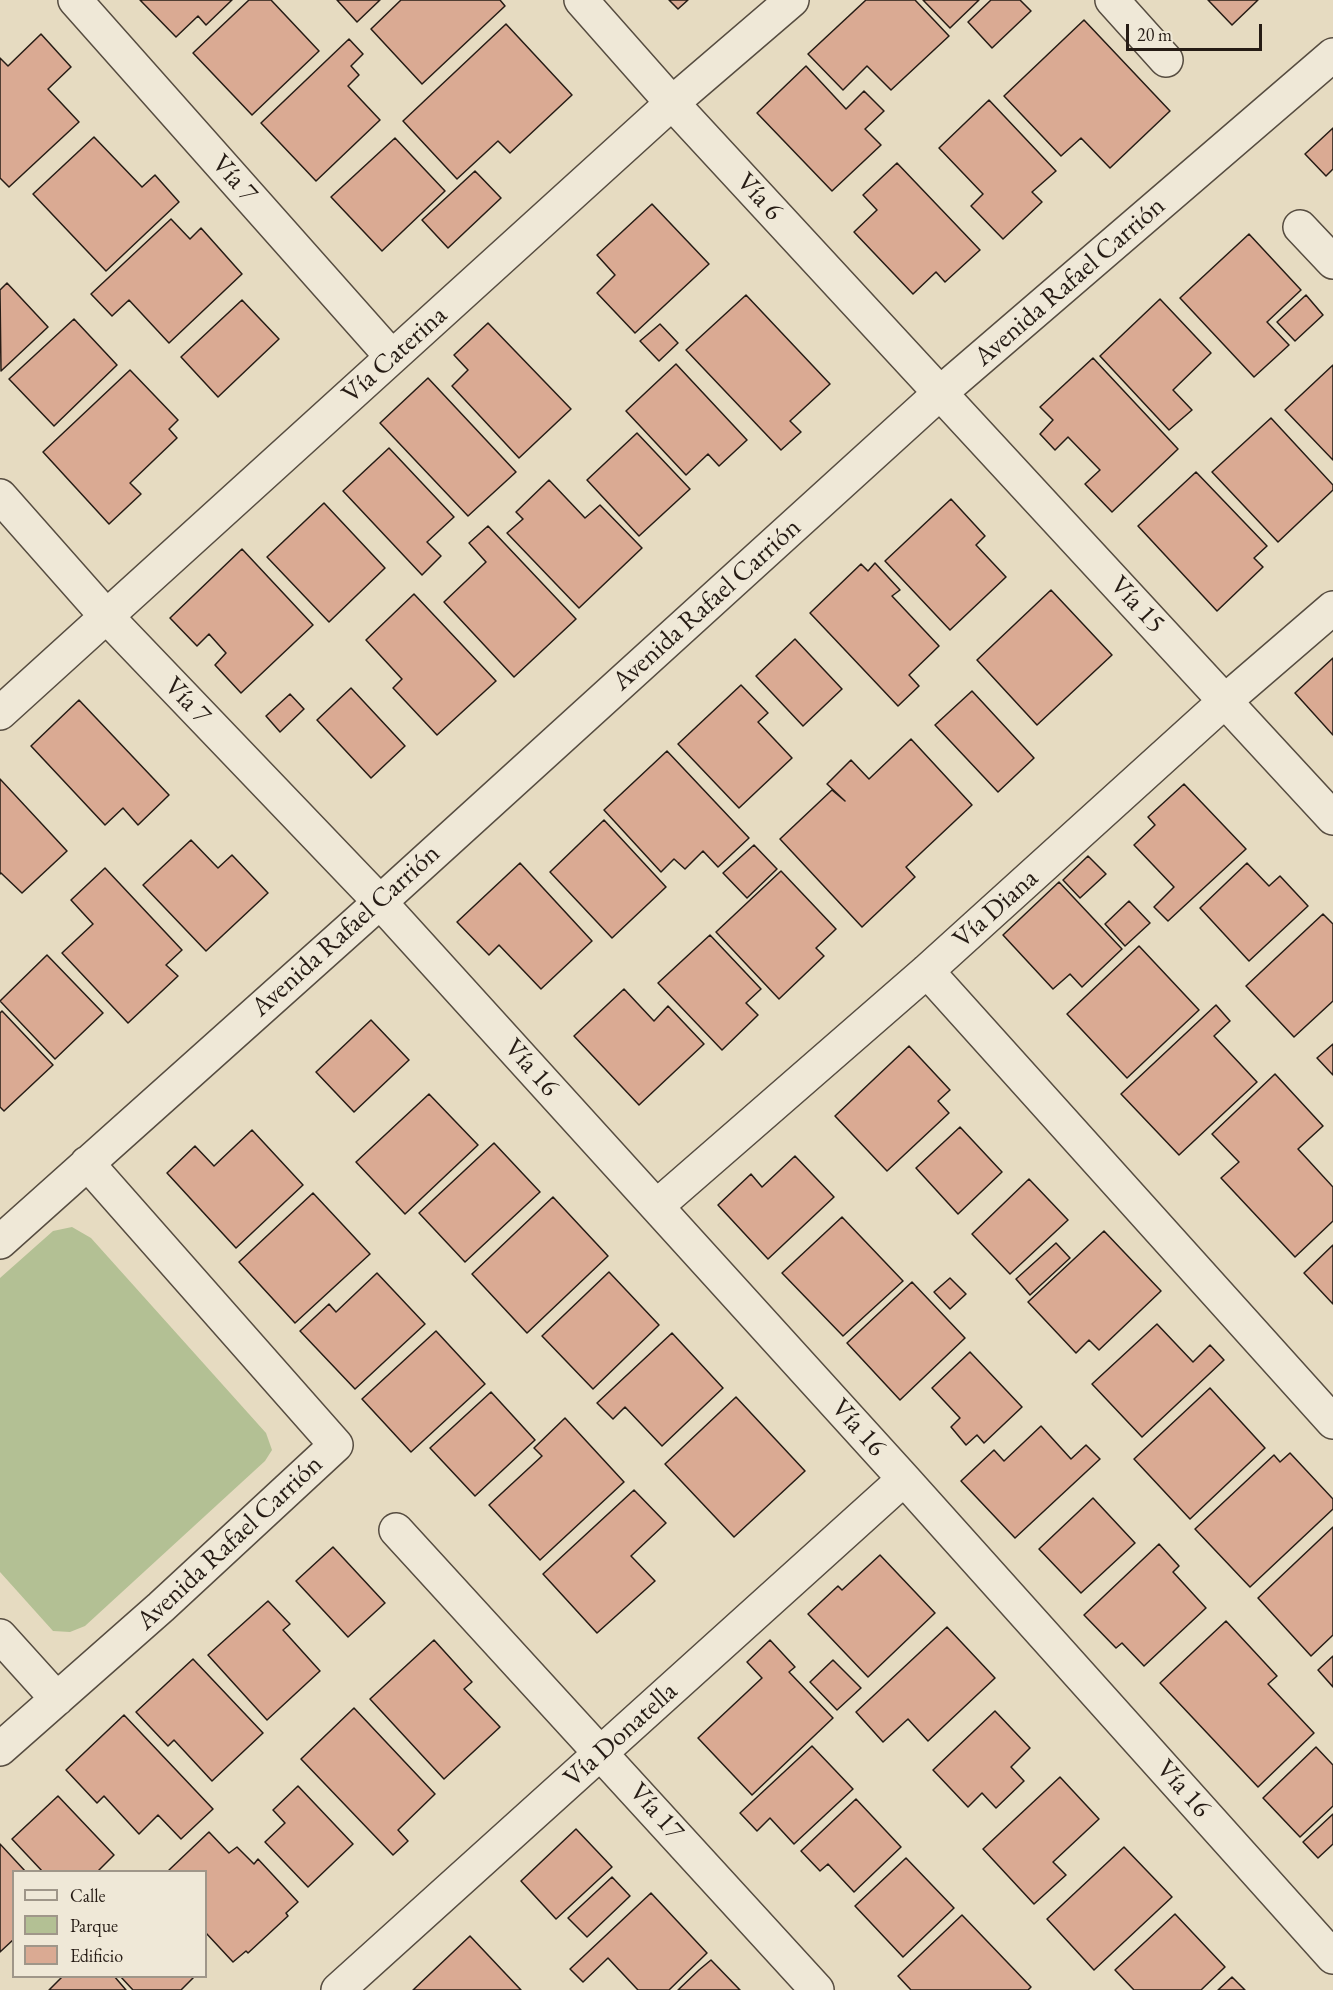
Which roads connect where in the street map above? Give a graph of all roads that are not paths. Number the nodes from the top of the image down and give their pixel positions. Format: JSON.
{"nodes":[{"id":1,"x":75,"y":0,"type":"edge"},
{"id":2,"x":580,"y":0,"type":"edge"},
{"id":3,"x":792,"y":0,"type":"edge"},
{"id":4,"x":1112,"y":0,"type":"edge"},
{"id":5,"x":1333,"y":55,"type":"edge"},
{"id":6,"x":1166,"y":60,"type":"dead end"},
{"id":7,"x":672,"y":103,"type":"junction"},
{"id":8,"x":1300,"y":227,"type":"dead end"},
{"id":9,"x":1333,"y":262,"type":"edge"},
{"id":10,"x":392,"y":357,"type":"junction"},
{"id":11,"x":940,"y":393,"type":"junction"},
{"id":12,"x":0,"y":496,"type":"edge"},
{"id":13,"x":1333,"y":608,"type":"edge"},
{"id":14,"x":107,"y":617,"type":"junction"},
{"id":15,"x":1226,"y":701,"type":"junction"},
{"id":16,"x":0,"y":713,"type":"edge"},
{"id":17,"x":1333,"y":818,"type":"edge"},
{"id":18,"x":380,"y":902,"type":"junction"},
{"id":19,"x":927,"y":972,"type":"junction"},
{"id":20,"x":87,"y":1163,"type":"junction"},
{"id":21,"x":657,"y":1206,"type":"junction"},
{"id":22,"x":0,"y":1242,"type":"edge"},
{"id":23,"x":1333,"y":1422,"type":"edge"},
{"id":24,"x":904,"y":1479,"type":"junction"},
{"id":25,"x":396,"y":1530,"type":"dead end"},
{"id":26,"x":0,"y":1636,"type":"edge"},
{"id":27,"x":57,"y":1699,"type":"junction"},
{"id":28,"x":0,"y":1749,"type":"edge"},
{"id":29,"x":601,"y":1753,"type":"junction"},
{"id":30,"x":1333,"y":1957,"type":"edge"},
{"id":31,"x":338,"y":1990,"type":"edge"},
{"id":32,"x":817,"y":1990,"type":"edge"}],
"edges":[{"from":1,"to":10,"type":"street","name":"Vía 7"},
{"from":2,"to":7,"type":"street","name":"Vía 6"},
{"from":3,"to":7,"type":"street","name":"Vía Caterina"},
{"from":4,"to":6,"type":"street"},
{"from":5,"to":11,"type":"street","name":"Avenida Rafael Carrión"},
{"from":7,"to":10,"type":"street","name":"Vía Caterina"},
{"from":7,"to":11,"type":"street","name":"Vía 6"},
{"from":8,"to":9,"type":"street"},
{"from":10,"to":14,"type":"street","name":"Vía Caterina"},
{"from":11,"to":15,"type":"street","name":"Vía 15"},
{"from":11,"to":18,"type":"street","name":"Avenida Rafael Carrión"},
{"from":12,"to":14,"type":"street","name":"Vía 7"},
{"from":13,"to":15,"type":"street","name":"Vía Diana"},
{"from":14,"to":16,"type":"street","name":"Vía Caterina"},
{"from":14,"to":18,"type":"street","name":"Vía 7"},
{"from":15,"to":17,"type":"street","name":"Vía 15"},
{"from":15,"to":19,"type":"street","name":"Vía Diana"},
{"from":18,"to":20,"type":"street","name":"Avenida Rafael Carrión"},
{"from":18,"to":21,"type":"street","name":"Vía 16"},
{"from":19,"to":21,"type":"street","name":"Vía Diana"},
{"from":19,"to":23,"type":"street"},
{"from":20,"to":22,"type":"street","name":"Avenida Rafael Carrión"},
{"from":20,"to":27,"type":"street","name":"Avenida Rafael Carrión"},
{"from":21,"to":24,"type":"street","name":"Vía 16"},
{"from":24,"to":29,"type":"street","name":"Vía Donatella"},
{"from":24,"to":30,"type":"street","name":"Vía 16"},
{"from":25,"to":29,"type":"street","name":"Vía 17"},
{"from":26,"to":27,"type":"street"},
{"from":27,"to":28,"type":"street","name":"Avenida Rafael Carrión"},
{"from":29,"to":31,"type":"street","name":"Vía Donatella"},
{"from":29,"to":32,"type":"street","name":"Vía 17"}]}
